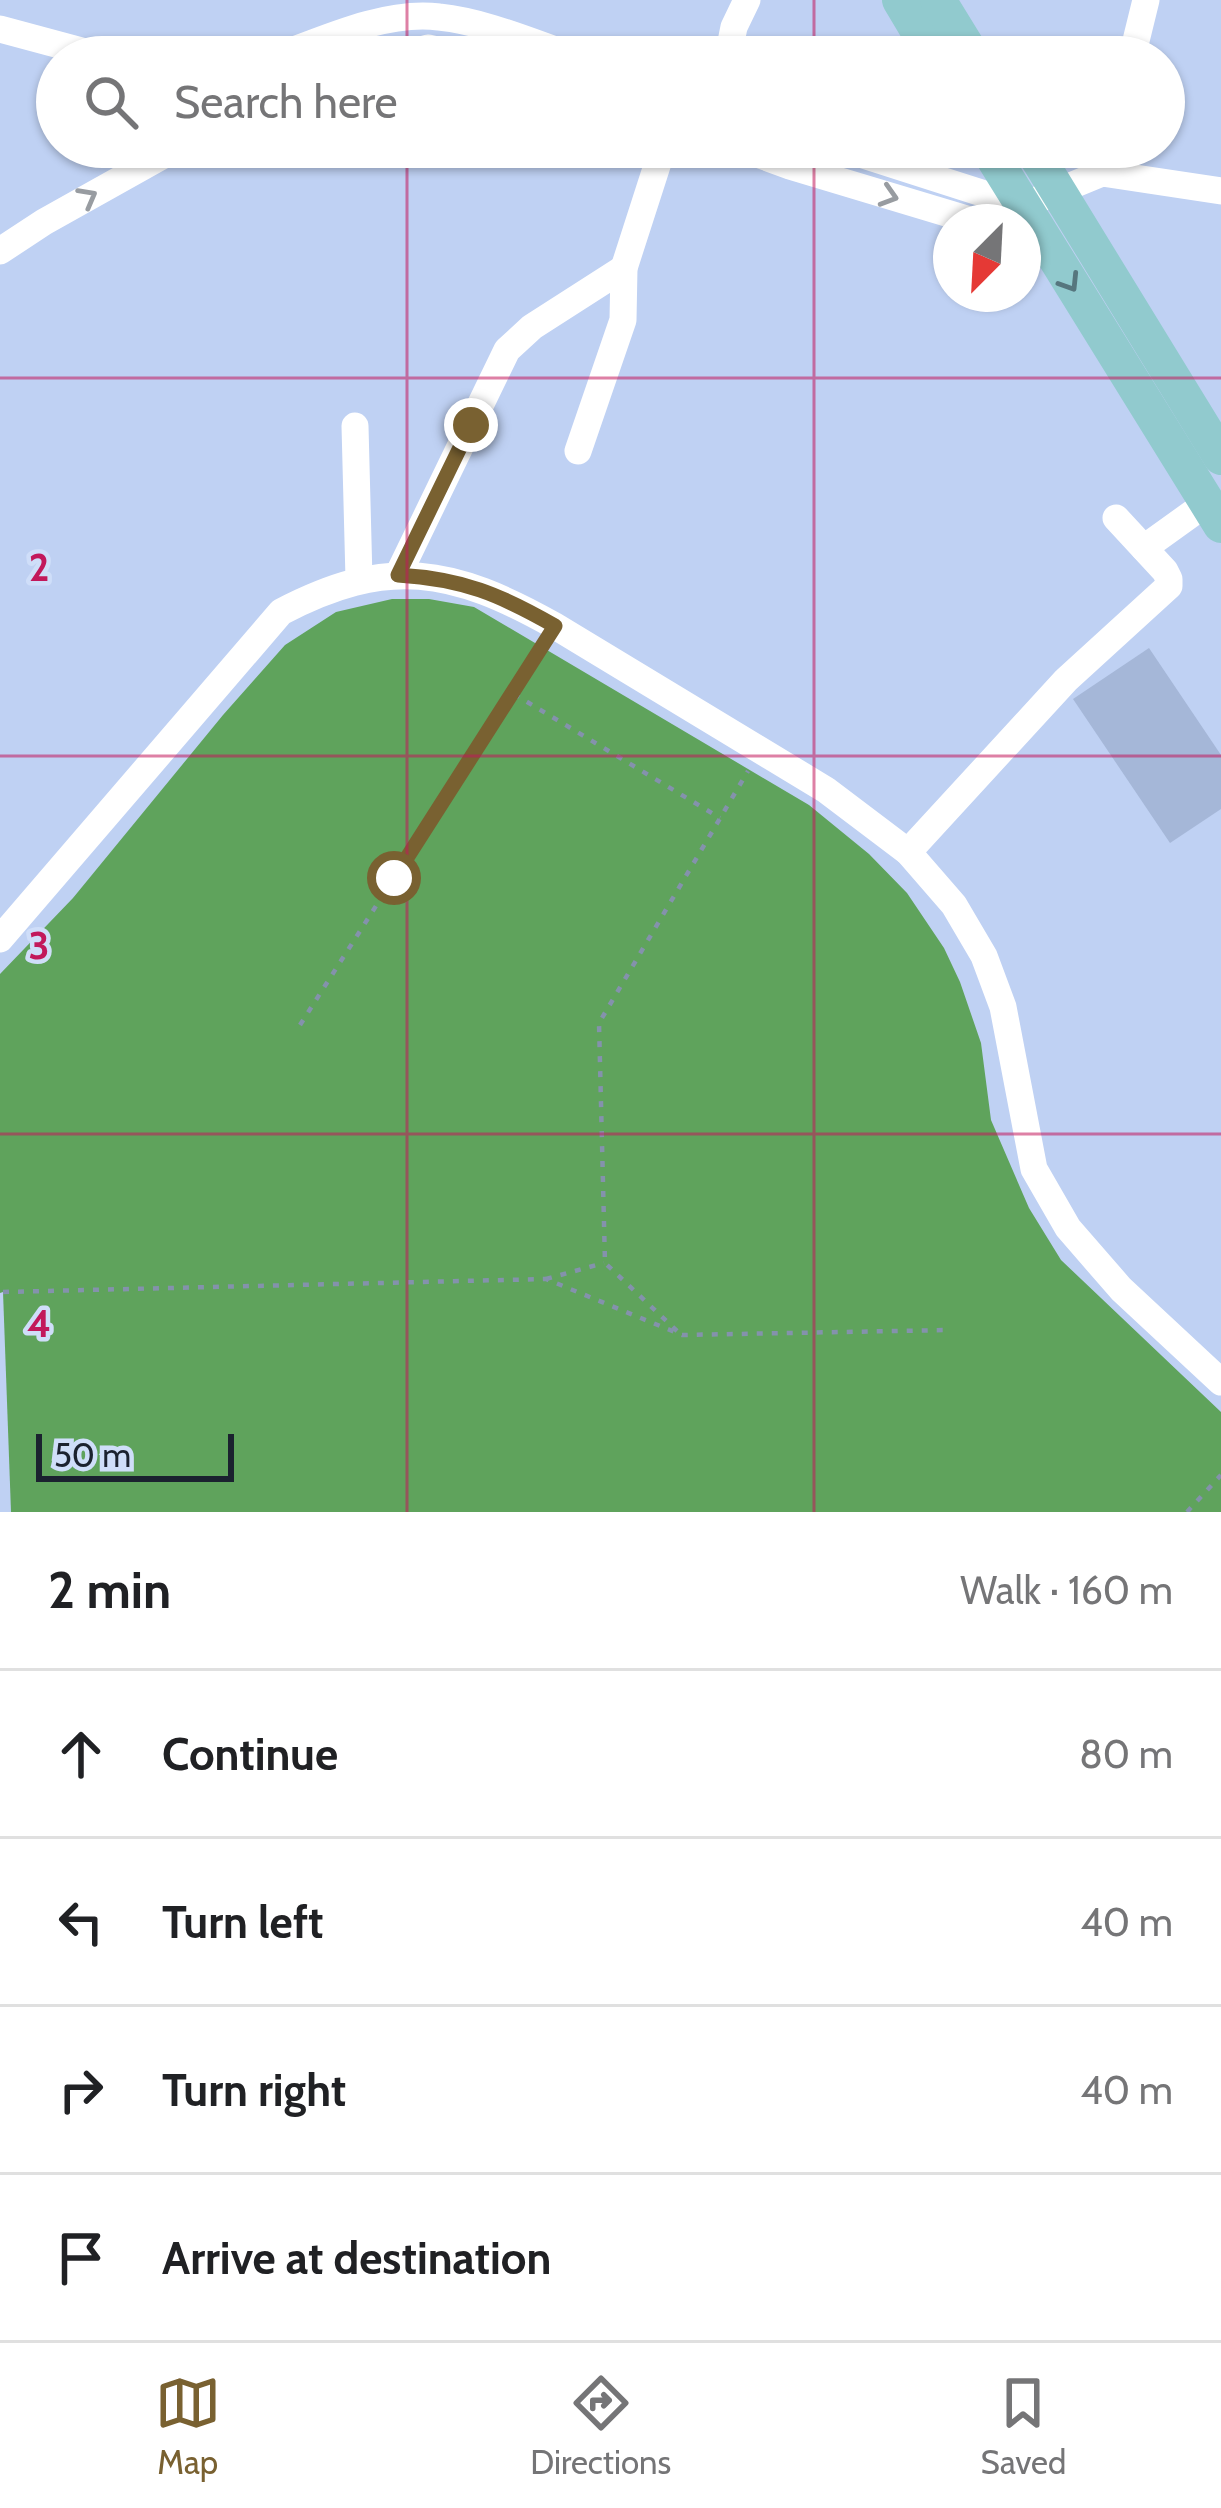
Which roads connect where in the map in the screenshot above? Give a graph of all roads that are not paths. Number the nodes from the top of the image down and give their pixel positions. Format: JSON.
{"nodes":[{"id":1,"x":716,"y":0,"type":"edge"},
{"id":2,"x":747,"y":0,"type":"edge"},
{"id":3,"x":900,"y":0,"type":"edge"},
{"id":4,"x":938,"y":0,"type":"edge"},
{"id":5,"x":1146,"y":0,"type":"edge"},
{"id":6,"x":734,"y":27,"type":"junction"},
{"id":7,"x":0,"y":29,"type":"edge"},
{"id":8,"x":336,"y":36,"type":"edge"},
{"id":9,"x":512,"y":36,"type":"edge"},
{"id":10,"x":732,"y":36,"type":"edge"},
{"id":11,"x":921,"y":36,"type":"edge"},
{"id":12,"x":960,"y":36,"type":"edge"},
{"id":13,"x":1137,"y":36,"type":"edge"},
{"id":14,"x":36,"y":39,"type":"edge"},
{"id":15,"x":140,"y":168,"type":"edge"},
{"id":16,"x":656,"y":168,"type":"edge"},
{"id":17,"x":797,"y":168,"type":"edge"},
{"id":18,"x":903,"y":168,"type":"edge"},
{"id":19,"x":1000,"y":168,"type":"edge"},
{"id":20,"x":1045,"y":168,"type":"edge"},
{"id":21,"x":1093,"y":168,"type":"edge"},
{"id":22,"x":1135,"y":168,"type":"edge"},
{"id":23,"x":1059,"y":190,"type":"junction"},
{"id":24,"x":1221,"y":191,"type":"edge"},
{"id":25,"x":1016,"y":204,"type":"edge"},
{"id":26,"x":1021,"y":204,"type":"edge"},
{"id":27,"x":1027,"y":204,"type":"edge"},
{"id":28,"x":933,"y":209,"type":"edge"},
{"id":29,"x":1041,"y":236,"type":"edge"},
{"id":30,"x":0,"y":251,"type":"edge"},
{"id":31,"x":624,"y":268,"type":"junction"},
{"id":32,"x":355,"y":426,"type":"dead end"},
{"id":33,"x":578,"y":451,"type":"dead end"},
{"id":34,"x":1221,"y":458,"type":"edge"},
{"id":35,"x":1214,"y":513,"type":"edge"},
{"id":36,"x":1115,"y":518,"type":"dead end"},
{"id":37,"x":1144,"y":548,"type":"junction"},
{"id":38,"x":398,"y":575,"type":"junction"},
{"id":39,"x":359,"y":579,"type":"junction"},
{"id":40,"x":908,"y":852,"type":"junction"},
{"id":41,"x":0,"y":940,"type":"edge"},
{"id":42,"x":1221,"y":1382,"type":"edge"}],
"edges":[{"from":1,"to":6,"type":"street"},
{"from":2,"to":6,"type":"street"},
{"from":3,"to":11,"type":"main road"},
{"from":4,"to":12,"type":"main road"},
{"from":5,"to":13,"type":"street"},
{"from":6,"to":10,"type":"street"},
{"from":7,"to":14,"type":"street"},
{"from":8,"to":9,"type":"street"},
{"from":30,"to":15,"type":"street","one_way":true},
{"from":16,"to":31,"type":"street"},
{"from":17,"to":28,"type":"street","one_way":true},
{"from":18,"to":25,"type":"street"},
{"from":19,"to":26,"type":"main road"},
{"from":20,"to":23,"type":"main road"},
{"from":21,"to":23,"type":"street"},
{"from":22,"to":24,"type":"street"},
{"from":23,"to":27,"type":"street"},
{"from":23,"to":34,"type":"main road"},
{"from":29,"to":35,"type":"main road","one_way":true},
{"from":31,"to":33,"type":"street"},
{"from":31,"to":38,"type":"street"},
{"from":32,"to":39,"type":"street"},
{"from":35,"to":37,"type":"street"},
{"from":36,"to":37,"type":"street"},
{"from":37,"to":40,"type":"street"},
{"from":38,"to":39,"type":"street"},
{"from":38,"to":40,"type":"street"},
{"from":39,"to":41,"type":"street"},
{"from":40,"to":42,"type":"street"}]}
